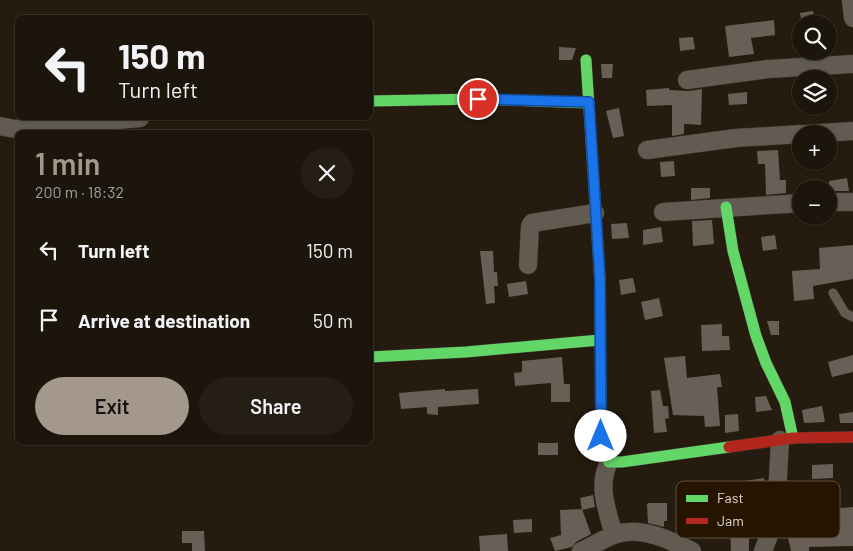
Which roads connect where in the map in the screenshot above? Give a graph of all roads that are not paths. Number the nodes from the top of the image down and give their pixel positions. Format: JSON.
{"nodes":[{"id":1,"x":851,"y":0,"type":"edge"},
{"id":2,"x":853,"y":18,"type":"edge"},
{"id":3,"x":586,"y":60,"type":"dead end"},
{"id":4,"x":853,"y":64,"type":"edge"},
{"id":5,"x":687,"y":80,"type":"dead end"},
{"id":6,"x":373,"y":101,"type":"edge"},
{"id":7,"x":589,"y":102,"type":"junction"},
{"id":8,"x":117,"y":120,"type":"edge"},
{"id":9,"x":0,"y":126,"type":"edge"},
{"id":10,"x":853,"y":131,"type":"edge"},
{"id":11,"x":837,"y":132,"type":"edge"},
{"id":12,"x":792,"y":135,"type":"edge"},
{"id":13,"x":647,"y":150,"type":"dead end"},
{"id":14,"x":837,"y":202,"type":"edge"},
{"id":15,"x":853,"y":202,"type":"edge"},
{"id":16,"x":792,"y":204,"type":"edge"},
{"id":17,"x":726,"y":208,"type":"junction"},
{"id":18,"x":664,"y":212,"type":"dead end"},
{"id":19,"x":595,"y":213,"type":"junction"},
{"id":20,"x":528,"y":265,"type":"dead end"},
{"id":21,"x":833,"y":293,"type":"dead end"},
{"id":22,"x":853,"y":317,"type":"edge"},
{"id":23,"x":600,"y":340,"type":"junction"},
{"id":24,"x":373,"y":357,"type":"edge"},
{"id":25,"x":853,"y":437,"type":"edge"},
{"id":26,"x":786,"y":439,"type":"junction"},
{"id":27,"x":609,"y":462,"type":"junction"},
{"id":28,"x":779,"y":481,"type":"edge"},
{"id":29,"x":614,"y":535,"type":"junction"},
{"id":30,"x":768,"y":538,"type":"edge"},
{"id":31,"x":581,"y":551,"type":"edge"},
{"id":32,"x":692,"y":551,"type":"edge"},
{"id":33,"x":763,"y":551,"type":"edge"}],
"edges":[{"from":1,"to":2,"type":"street"},
{"from":3,"to":7,"type":"street"},
{"from":4,"to":5,"type":"street"},
{"from":6,"to":7,"type":"street"},
{"from":7,"to":19,"type":"street"},
{"from":8,"to":9,"type":"street"},
{"from":10,"to":11,"type":"street"},
{"from":12,"to":13,"type":"street"},
{"from":14,"to":15,"type":"street"},
{"from":16,"to":17,"type":"street"},
{"from":17,"to":18,"type":"street"},
{"from":17,"to":26,"type":"street"},
{"from":19,"to":20,"type":"street"},
{"from":19,"to":23,"type":"street"},
{"from":21,"to":22,"type":"lane"},
{"from":23,"to":24,"type":"street"},
{"from":23,"to":27,"type":"street"},
{"from":25,"to":26,"type":"street"},
{"from":26,"to":27,"type":"street"},
{"from":26,"to":28,"type":"street"},
{"from":27,"to":29,"type":"street"},
{"from":29,"to":31,"type":"street"},
{"from":29,"to":32,"type":"street"},
{"from":30,"to":33,"type":"street"}]}
